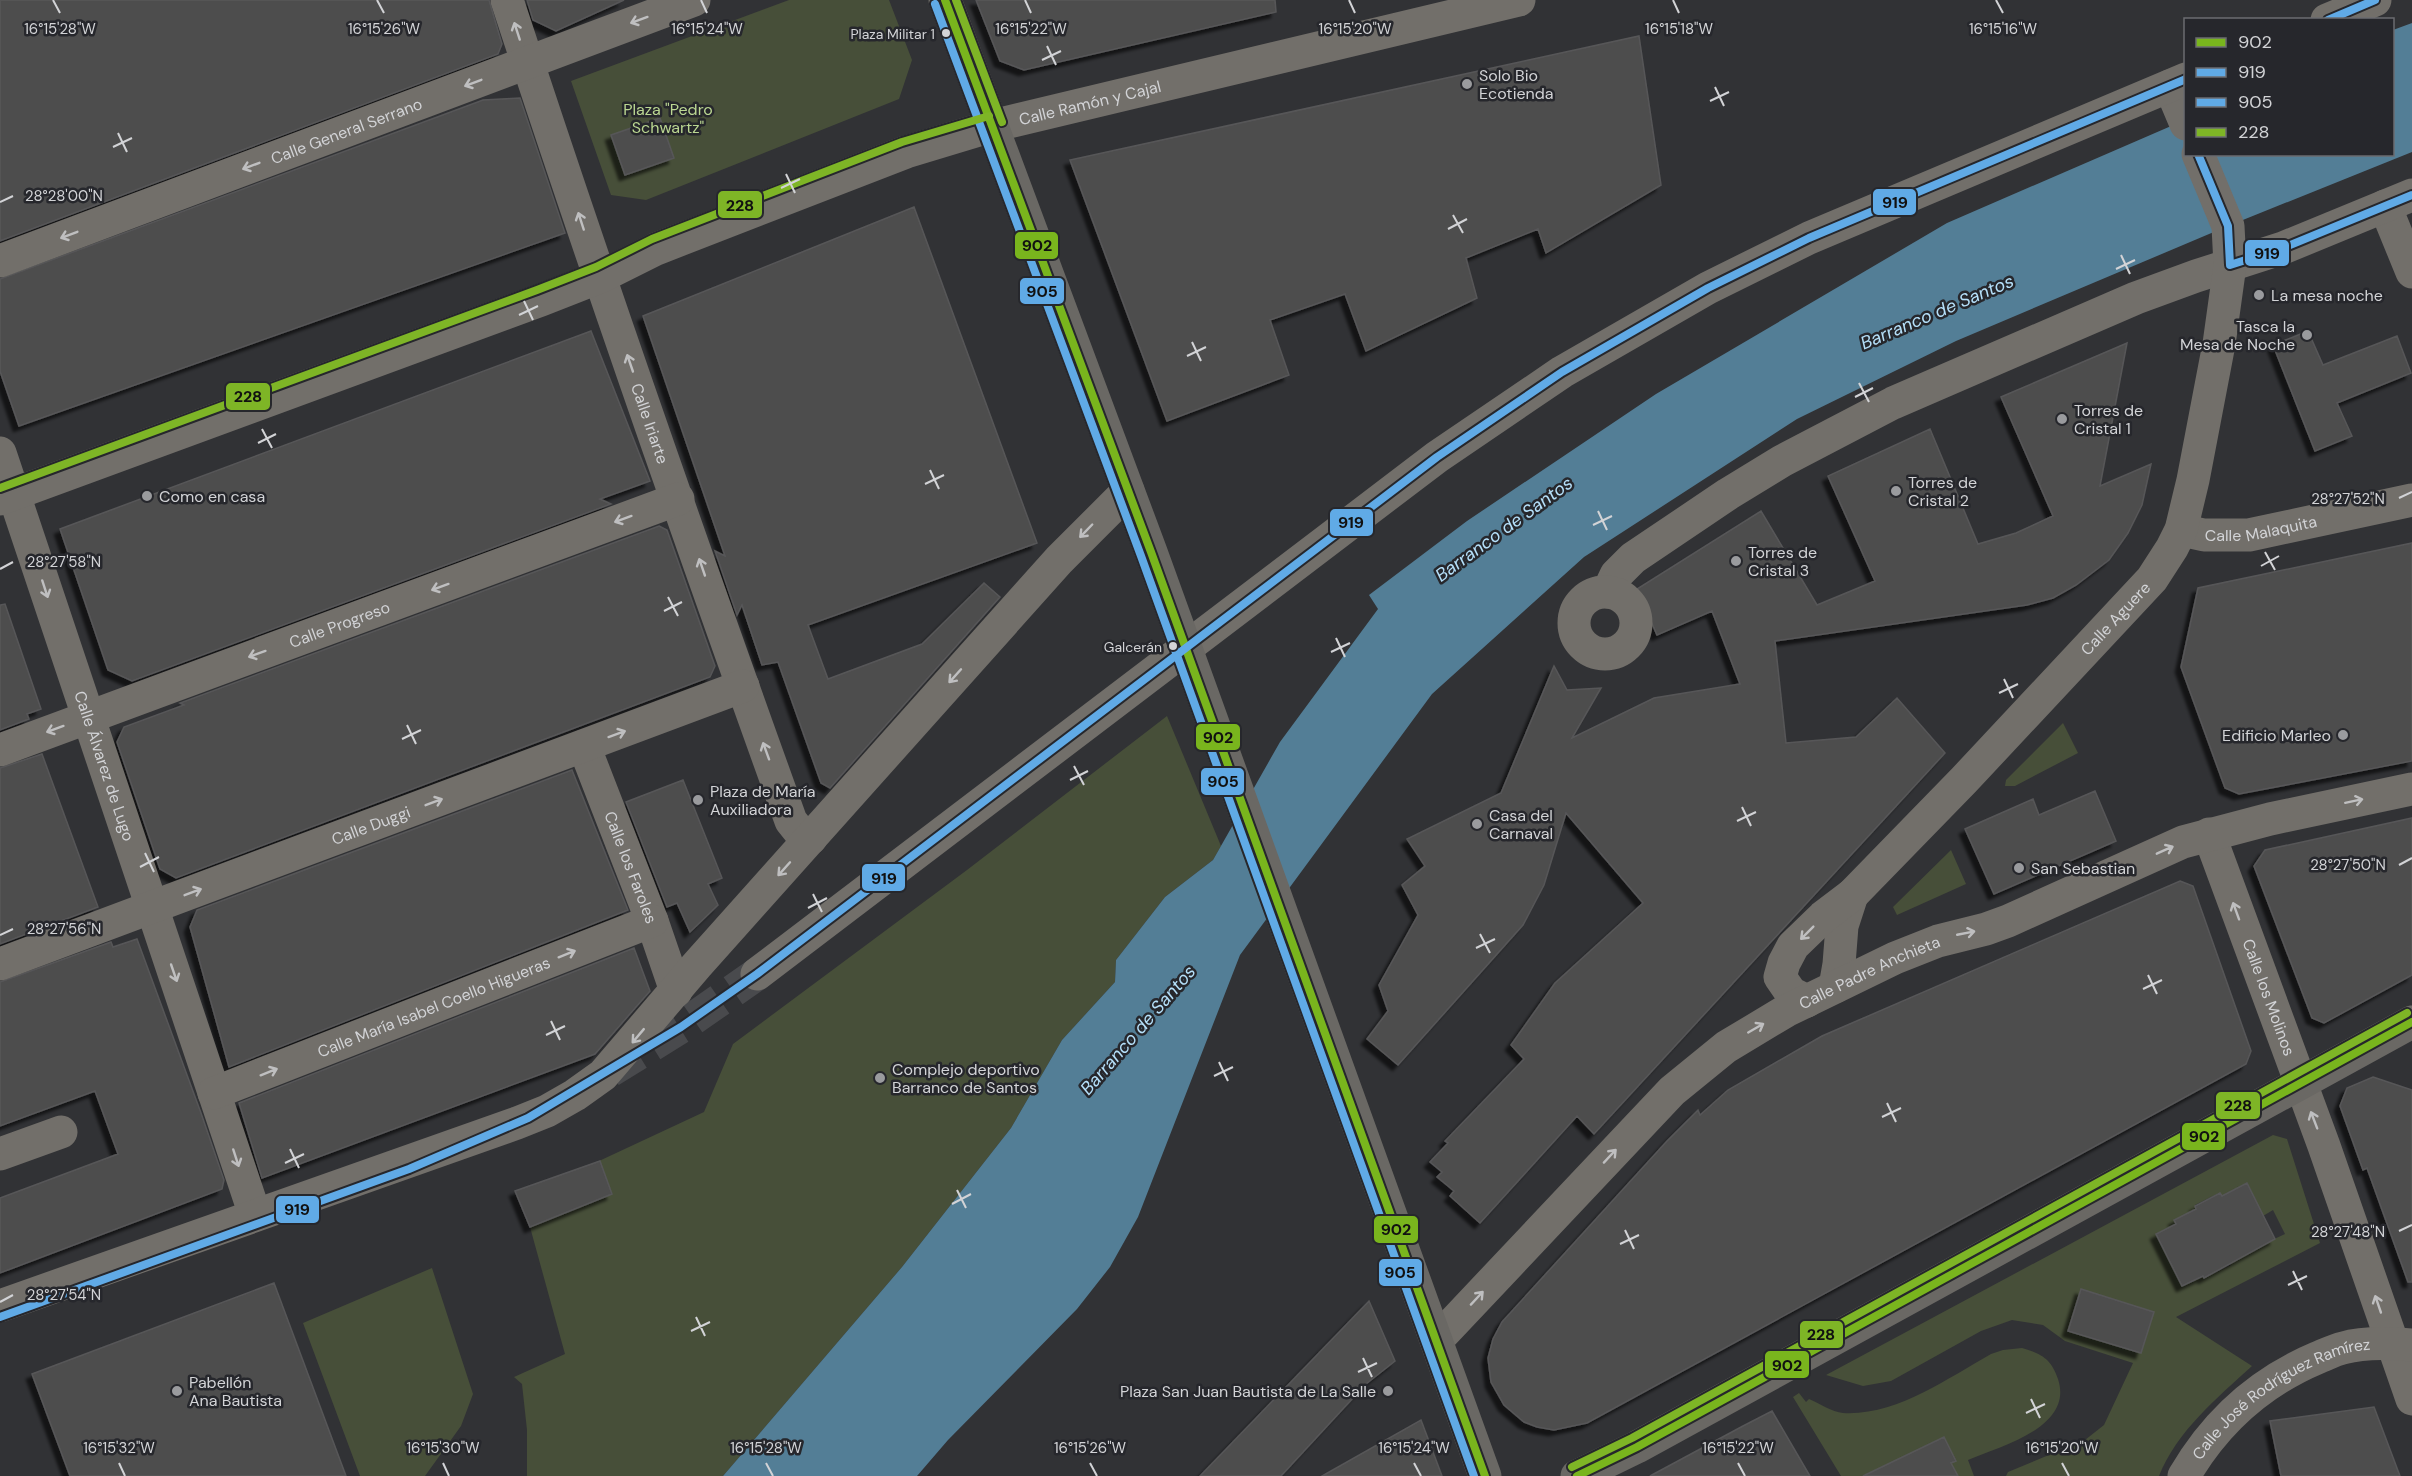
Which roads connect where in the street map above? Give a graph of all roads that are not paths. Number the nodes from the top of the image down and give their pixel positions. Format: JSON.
{"nodes":[{"id":1,"x":507,"y":0,"type":"edge"},
{"id":2,"x":694,"y":0,"type":"edge"},
{"id":3,"x":945,"y":0,"type":"edge"},
{"id":4,"x":1519,"y":0,"type":"edge"},
{"id":5,"x":2375,"y":0,"type":"edge"},
{"id":6,"x":2332,"y":18,"type":"edge"},
{"id":7,"x":528,"y":62,"type":"junction"},
{"id":8,"x":2178,"y":82,"type":"edge"},
{"id":9,"x":2184,"y":114,"type":"edge"},
{"id":10,"x":992,"y":126,"type":"junction"},
{"id":11,"x":2199,"y":156,"type":"edge"},
{"id":12,"x":2399,"y":201,"type":"edge"},
{"id":13,"x":0,"y":261,"type":"edge"},
{"id":14,"x":2230,"y":265,"type":"junction"},
{"id":15,"x":2412,"y":272,"type":"edge"},
{"id":16,"x":600,"y":277,"type":"junction"},
{"id":17,"x":0,"y":453,"type":"edge"},
{"id":18,"x":1128,"y":491,"type":"junction"},
{"id":19,"x":7,"y":496,"type":"edge"},
{"id":20,"x":678,"y":499,"type":"junction"},
{"id":21,"x":2412,"y":500,"type":"edge"},
{"id":22,"x":2181,"y":530,"type":"junction"},
{"id":23,"x":1608,"y":592,"type":"dead end"},
{"id":24,"x":743,"y":686,"type":"junction"},
{"id":25,"x":88,"y":717,"type":"junction"},
{"id":26,"x":584,"y":746,"type":"junction"},
{"id":27,"x":0,"y":750,"type":"edge"},
{"id":28,"x":2412,"y":789,"type":"edge"},
{"id":29,"x":2209,"y":834,"type":"junction"},
{"id":30,"x":811,"y":838,"type":"junction"},
{"id":31,"x":1851,"y":895,"type":"junction"},
{"id":32,"x":152,"y":908,"type":"junction"},
{"id":33,"x":652,"y":921,"type":"junction"},
{"id":34,"x":0,"y":964,"type":"edge"},
{"id":35,"x":757,"y":974,"type":"tunnel mouth"},
{"id":36,"x":676,"y":991,"type":"junction"},
{"id":37,"x":1821,"y":994,"type":"junction"},
{"id":38,"x":2406,"y":1031,"type":"edge"},
{"id":39,"x":2300,"y":1084,"type":"junction"},
{"id":40,"x":214,"y":1094,"type":"junction"},
{"id":41,"x":62,"y":1132,"type":"dead end"},
{"id":42,"x":0,"y":1154,"type":"edge"},
{"id":43,"x":255,"y":1215,"type":"junction"},
{"id":44,"x":0,"y":1306,"type":"edge"},
{"id":45,"x":1437,"y":1340,"type":"junction"},
{"id":46,"x":2402,"y":1344,"type":"edge"},
{"id":47,"x":2412,"y":1399,"type":"edge"},
{"id":48,"x":1485,"y":1476,"type":"edge"},
{"id":49,"x":1577,"y":1476,"type":"edge"},
{"id":50,"x":2184,"y":1476,"type":"edge"}],
"edges":[{"from":7,"to":1,"type":"street","name":"Calle Iriarte","one_way":true},
{"from":2,"to":7,"type":"street","name":"Calle General Serrano","one_way":true},
{"from":3,"to":10,"type":"main road"},
{"from":4,"to":10,"type":"street","name":"Calle Ramón y Cajal"},
{"from":5,"to":6,"type":"street"},
{"from":7,"to":13,"type":"street","name":"Calle General Serrano","one_way":true},
{"from":16,"to":7,"type":"street","name":"Calle Iriarte","one_way":true},
{"from":8,"to":9,"type":"street"},
{"from":8,"to":35,"type":"street"},
{"from":10,"to":16,"type":"street","name":"Calle Ramón y Cajal"},
{"from":10,"to":18,"type":"main road"},
{"from":11,"to":14,"type":"street","name":"Calle Aguere"},
{"from":12,"to":14,"type":"street"},
{"from":12,"to":15,"type":"street"},
{"from":14,"to":22,"type":"street","name":"Calle Aguere"},
{"from":14,"to":23,"type":"street"},
{"from":16,"to":19,"type":"street","name":"Calle Ramón y Cajal"},
{"from":20,"to":16,"type":"street","name":"Calle Iriarte","one_way":true},
{"from":17,"to":19,"type":"street","name":"Calle Álvarez de Lugo"},
{"from":18,"to":30,"type":"street","one_way":true},
{"from":18,"to":45,"type":"main road"},
{"from":19,"to":25,"type":"street","name":"Calle Álvarez de Lugo","one_way":true},
{"from":24,"to":20,"type":"street","name":"Calle Iriarte","one_way":true},
{"from":20,"to":25,"type":"street","name":"Calle Progreso","one_way":true},
{"from":21,"to":22,"type":"street","name":"Calle Malaquita"},
{"from":22,"to":31,"type":"street","name":"Calle Aguere"},
{"from":26,"to":24,"type":"street","name":"Calle Duggi","one_way":true},
{"from":30,"to":24,"type":"street","name":"Calle Iriarte","one_way":true},
{"from":25,"to":27,"type":"street","name":"Calle Progreso","one_way":true},
{"from":25,"to":32,"type":"street","name":"Calle Álvarez de Lugo"},
{"from":32,"to":26,"type":"street","name":"Calle Duggi","one_way":true},
{"from":26,"to":33,"type":"street","name":"Calle los Faroles"},
{"from":29,"to":28,"type":"street","name":"Calle Padre Anchieta","one_way":true},
{"from":37,"to":29,"type":"street","name":"Calle Padre Anchieta","one_way":true},
{"from":39,"to":29,"type":"street","name":"Calle los Molinos","one_way":true},
{"from":30,"to":36,"type":"street","one_way":true},
{"from":31,"to":37,"type":"street","name":"Calle Aguere"},
{"from":31,"to":37,"type":"street","name":"Calle Aguere","one_way":true},
{"from":32,"to":34,"type":"street","name":"Calle Duggi"},
{"from":32,"to":40,"type":"street","name":"Calle Álvarez de Lugo","one_way":true},
{"from":33,"to":36,"type":"street","name":"Calle los Faroles"},
{"from":40,"to":33,"type":"street","name":"Calle María Isabel Coello Higueras","one_way":true},
{"from":36,"to":43,"type":"street","one_way":true},
{"from":45,"to":37,"type":"street","name":"Calle Padre Anchieta","one_way":true},
{"from":38,"to":39,"type":"main road"},
{"from":46,"to":39,"type":"street","name":"Calle los Molinos","one_way":true},
{"from":39,"to":49,"type":"main road"},
{"from":40,"to":43,"type":"street","name":"Calle Álvarez de Lugo","one_way":true},
{"from":41,"to":42,"type":"street"},
{"from":43,"to":44,"type":"street"},
{"from":45,"to":48,"type":"main road"},
{"from":46,"to":47,"type":"street","name":"Calle los Molinos"},
{"from":46,"to":50,"type":"street","name":"Calle José Rodríguez Ramírez"}]}
